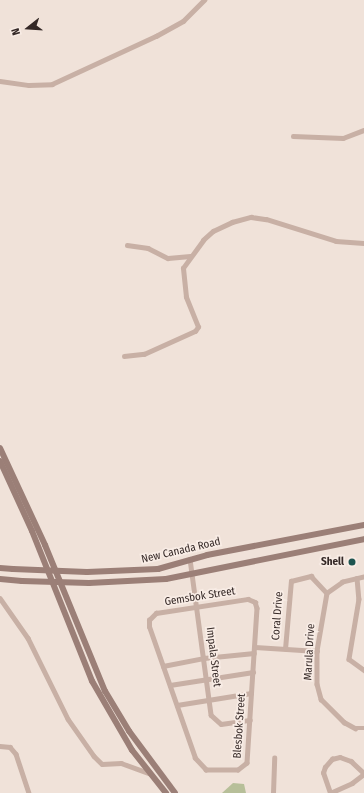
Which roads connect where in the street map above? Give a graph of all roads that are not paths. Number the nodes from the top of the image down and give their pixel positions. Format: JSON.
{"nodes":[{"id":1,"x":204,"y":0,"type":"edge"},
{"id":2,"x":0,"y":81,"type":"edge"},
{"id":3,"x":364,"y":130,"type":"edge"},
{"id":4,"x":293,"y":136,"type":"dead end"},
{"id":5,"x":364,"y":243,"type":"edge"},
{"id":6,"x":127,"y":245,"type":"dead end"},
{"id":7,"x":190,"y":256,"type":"junction"},
{"id":8,"x":124,"y":356,"type":"dead end"},
{"id":9,"x":0,"y":448,"type":"edge"},
{"id":10,"x":0,"y":461,"type":"edge"},
{"id":11,"x":364,"y":525,"type":"edge"},
{"id":12,"x":364,"y":539,"type":"edge"},
{"id":13,"x":190,"y":559,"type":"junction"},
{"id":14,"x":0,"y":568,"type":"edge"},
{"id":15,"x":193,"y":574,"type":"junction"},
{"id":16,"x":364,"y":576,"type":"edge"},
{"id":17,"x":357,"y":578,"type":"junction"},
{"id":18,"x":0,"y":579,"type":"edge"},
{"id":19,"x":327,"y":593,"type":"junction"},
{"id":20,"x":0,"y":598,"type":"edge"},
{"id":21,"x":255,"y":602,"type":"joint"},
{"id":22,"x":197,"y":605,"type":"junction"},
{"id":23,"x":150,"y":618,"type":"joint"},
{"id":24,"x":285,"y":649,"type":"junction"},
{"id":25,"x":254,"y":650,"type":"junction"},
{"id":26,"x":317,"y":651,"type":"junction"},
{"id":27,"x":204,"y":658,"type":"junction"},
{"id":28,"x":163,"y":666,"type":"junction"},
{"id":29,"x":364,"y":670,"type":"edge"},
{"id":30,"x":253,"y":672,"type":"junction"},
{"id":31,"x":206,"y":678,"type":"junction"},
{"id":32,"x":170,"y":685,"type":"junction"},
{"id":33,"x":251,"y":693,"type":"junction"},
{"id":34,"x":209,"y":698,"type":"junction"},
{"id":35,"x":176,"y":704,"type":"junction"},
{"id":36,"x":250,"y":720,"type":"junction"},
{"id":37,"x":364,"y":728,"type":"edge"},
{"id":38,"x":0,"y":746,"type":"edge"},
{"id":39,"x":274,"y":758,"type":"dead end"},
{"id":40,"x":149,"y":773,"type":"junction"},
{"id":41,"x":364,"y":773,"type":"edge"},
{"id":42,"x":29,"y":793,"type":"edge"},
{"id":43,"x":166,"y":793,"type":"edge"},
{"id":44,"x":175,"y":793,"type":"edge"},
{"id":45,"x":273,"y":793,"type":"edge"},
{"id":46,"x":330,"y":793,"type":"edge"}],
"edges":[{"from":1,"to":2,"type":"street"},
{"from":3,"to":4,"type":"street"},
{"from":5,"to":7,"type":"street"},
{"from":6,"to":7,"type":"street"},
{"from":7,"to":8,"type":"street"},
{"from":9,"to":44,"type":"main road"},
{"from":10,"to":40,"type":"main road"},
{"from":11,"to":13,"type":"main road","name":"New Canada Road"},
{"from":12,"to":15,"type":"main road","name":"New Canada Road"},
{"from":13,"to":14,"type":"main road","name":"New Canada Road","bridge":true},
{"from":13,"to":15,"type":"street","name":"Impala Street"},
{"from":15,"to":18,"type":"main road","name":"New Canada Road","bridge":true},
{"from":15,"to":22,"type":"street","name":"Impala Street"},
{"from":16,"to":17,"type":"street"},
{"from":17,"to":19,"type":"street"},
{"from":17,"to":29,"type":"street"},
{"from":19,"to":24,"type":"street","name":"Coral Drive"},
{"from":19,"to":26,"type":"street","name":"Marula Drive"},
{"from":20,"to":40,"type":"street"},
{"from":21,"to":22,"type":"street","name":"Gemsbok Street"},
{"from":21,"to":25,"type":"street","name":"Blesbok Street"},
{"from":22,"to":23,"type":"street","name":"Gemsbok Street"},
{"from":22,"to":27,"type":"street","name":"Impala Street"},
{"from":23,"to":28,"type":"street","name":"Blesbok Street"},
{"from":24,"to":25,"type":"street"},
{"from":24,"to":26,"type":"street"},
{"from":25,"to":27,"type":"street"},
{"from":25,"to":30,"type":"street","name":"Blesbok Street"},
{"from":26,"to":37,"type":"street","name":"Marula Drive"},
{"from":27,"to":28,"type":"street"},
{"from":27,"to":31,"type":"street","name":"Impala Street"},
{"from":28,"to":32,"type":"street","name":"Blesbok Street"},
{"from":30,"to":31,"type":"street"},
{"from":30,"to":33,"type":"street","name":"Blesbok Street"},
{"from":31,"to":32,"type":"street"},
{"from":31,"to":34,"type":"street","name":"Impala Street"},
{"from":32,"to":35,"type":"street","name":"Blesbok Street"},
{"from":33,"to":34,"type":"street"},
{"from":33,"to":36,"type":"street","name":"Blesbok Street"},
{"from":34,"to":35,"type":"street"},
{"from":34,"to":36,"type":"street","name":"Impala Street"},
{"from":35,"to":36,"type":"street","name":"Blesbok Street"},
{"from":38,"to":42,"type":"street"},
{"from":39,"to":45,"type":"street"},
{"from":40,"to":43,"type":"main road"},
{"from":41,"to":46,"type":"street"},
{"from":41,"to":46,"type":"street"}]}
